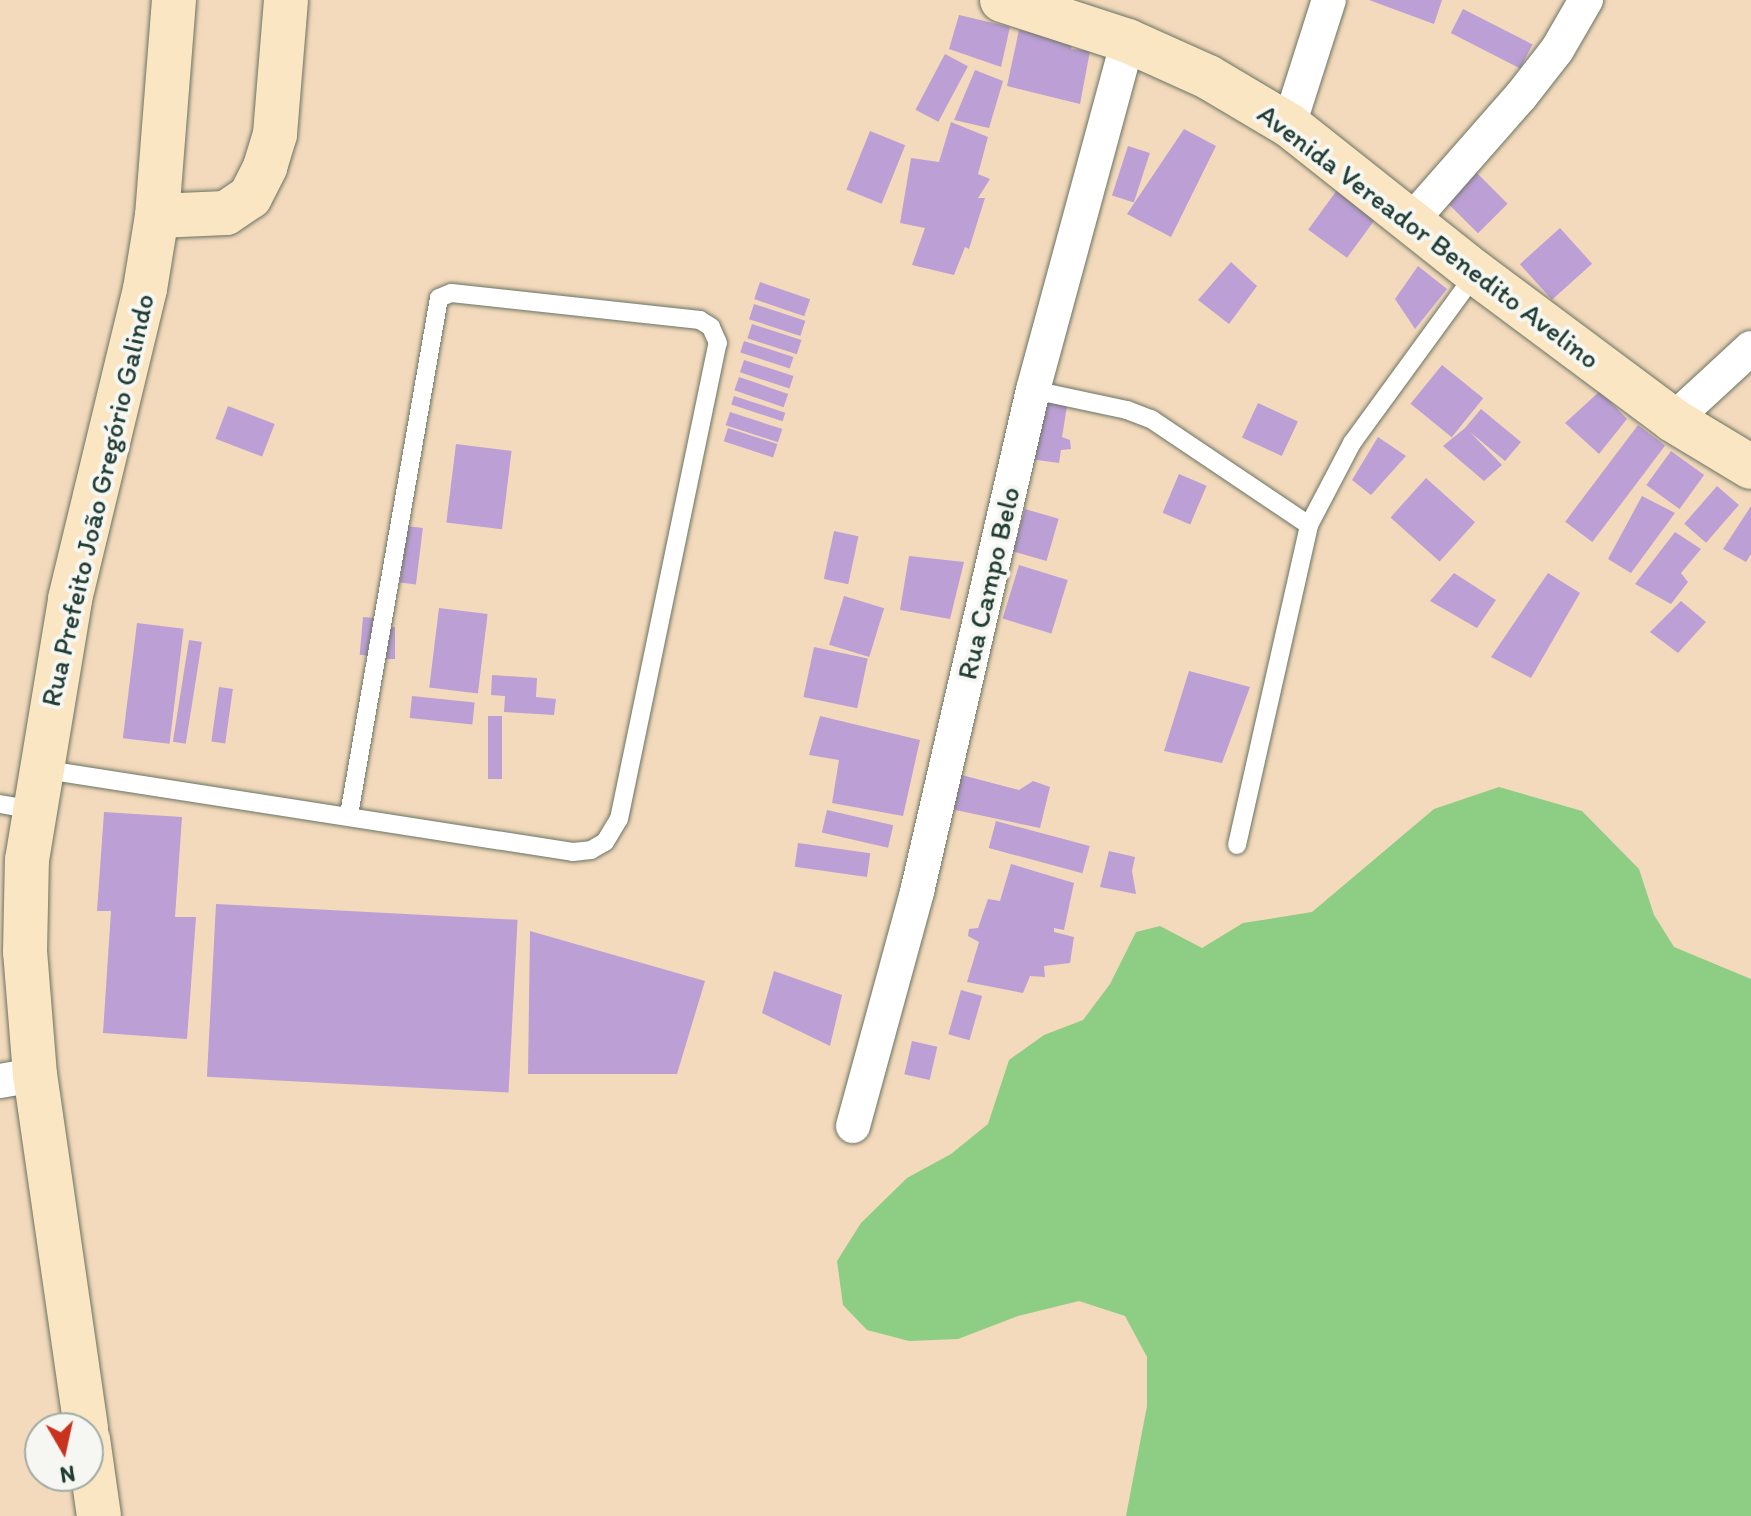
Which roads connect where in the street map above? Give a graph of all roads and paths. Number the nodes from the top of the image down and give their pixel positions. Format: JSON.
{"nodes":[{"id":1,"x":174,"y":0,"type":"edge"},
{"id":2,"x":286,"y":0,"type":"edge"},
{"id":3,"x":1329,"y":0,"type":"edge"},
{"id":4,"x":1586,"y":0,"type":"edge"},
{"id":5,"x":1011,"y":1,"type":"edge"},
{"id":6,"x":1128,"y":41,"type":"junction"},
{"id":7,"x":1289,"y":125,"type":"junction"},
{"id":8,"x":157,"y":216,"type":"junction"},
{"id":9,"x":1412,"y":220,"type":"junction"},
{"id":10,"x":1476,"y":273,"type":"junction"},
{"id":11,"x":1751,"y":348,"type":"edge"},
{"id":12,"x":1033,"y":390,"type":"junction"},
{"id":13,"x":1673,"y":420,"type":"junction"},
{"id":14,"x":1751,"y":467,"type":"edge"},
{"id":15,"x":1309,"y":525,"type":"junction"},
{"id":16,"x":24,"y":794,"type":"edge"},
{"id":17,"x":349,"y":815,"type":"junction"},
{"id":18,"x":1237,"y":845,"type":"dead end"},
{"id":19,"x":16,"y":937,"type":"edge"},
{"id":20,"x":18,"y":1078,"type":"edge"},
{"id":21,"x":853,"y":1126,"type":"dead end"},
{"id":22,"x":83,"y":1412,"type":"edge"},
{"id":23,"x":96,"y":1492,"type":"edge"},
{"id":24,"x":99,"y":1516,"type":"edge"}],
"edges":[{"from":1,"to":8,"type":"main road","name":"Rua Prefeito João Gregório Galindo"},
{"from":2,"to":8,"type":"main road"},
{"from":3,"to":7,"type":"street"},
{"from":4,"to":9,"type":"street"},
{"from":5,"to":6,"type":"main road","name":"Avenida Vereador Benedito Avelino"},
{"from":6,"to":7,"type":"main road","name":"Avenida Vereador Benedito Avelino"},
{"from":6,"to":12,"type":"street","name":"Rua Campo Belo"},
{"from":7,"to":9,"type":"main road","name":"Avenida Vereador Benedito Avelino"},
{"from":8,"to":16,"type":"main road","name":"Rua Prefeito João Gregório Galindo"},
{"from":9,"to":10,"type":"main road","name":"Avenida Vereador Benedito Avelino"},
{"from":10,"to":13,"type":"main road","name":"Avenida Vereador Benedito Avelino"},
{"from":10,"to":15,"type":"lane"},
{"from":11,"to":13,"type":"street"},
{"from":12,"to":15,"type":"lane"},
{"from":12,"to":21,"type":"street","name":"Rua Campo Belo"},
{"from":13,"to":14,"type":"main road","name":"Avenida Vereador Benedito Avelino"},
{"from":15,"to":18,"type":"lane"},
{"from":16,"to":17,"type":"lane"},
{"from":16,"to":19,"type":"main road","name":"Rua Prefeito João Gregório Galindo"},
{"from":17,"to":17,"type":"lane"},
{"from":19,"to":20,"type":"main road","name":"Rua Prefeito João Gregório Galindo"},
{"from":20,"to":22,"type":"main road","name":"Rua Prefeito João Gregório Galindo"},
{"from":23,"to":24,"type":"main road"}]}
